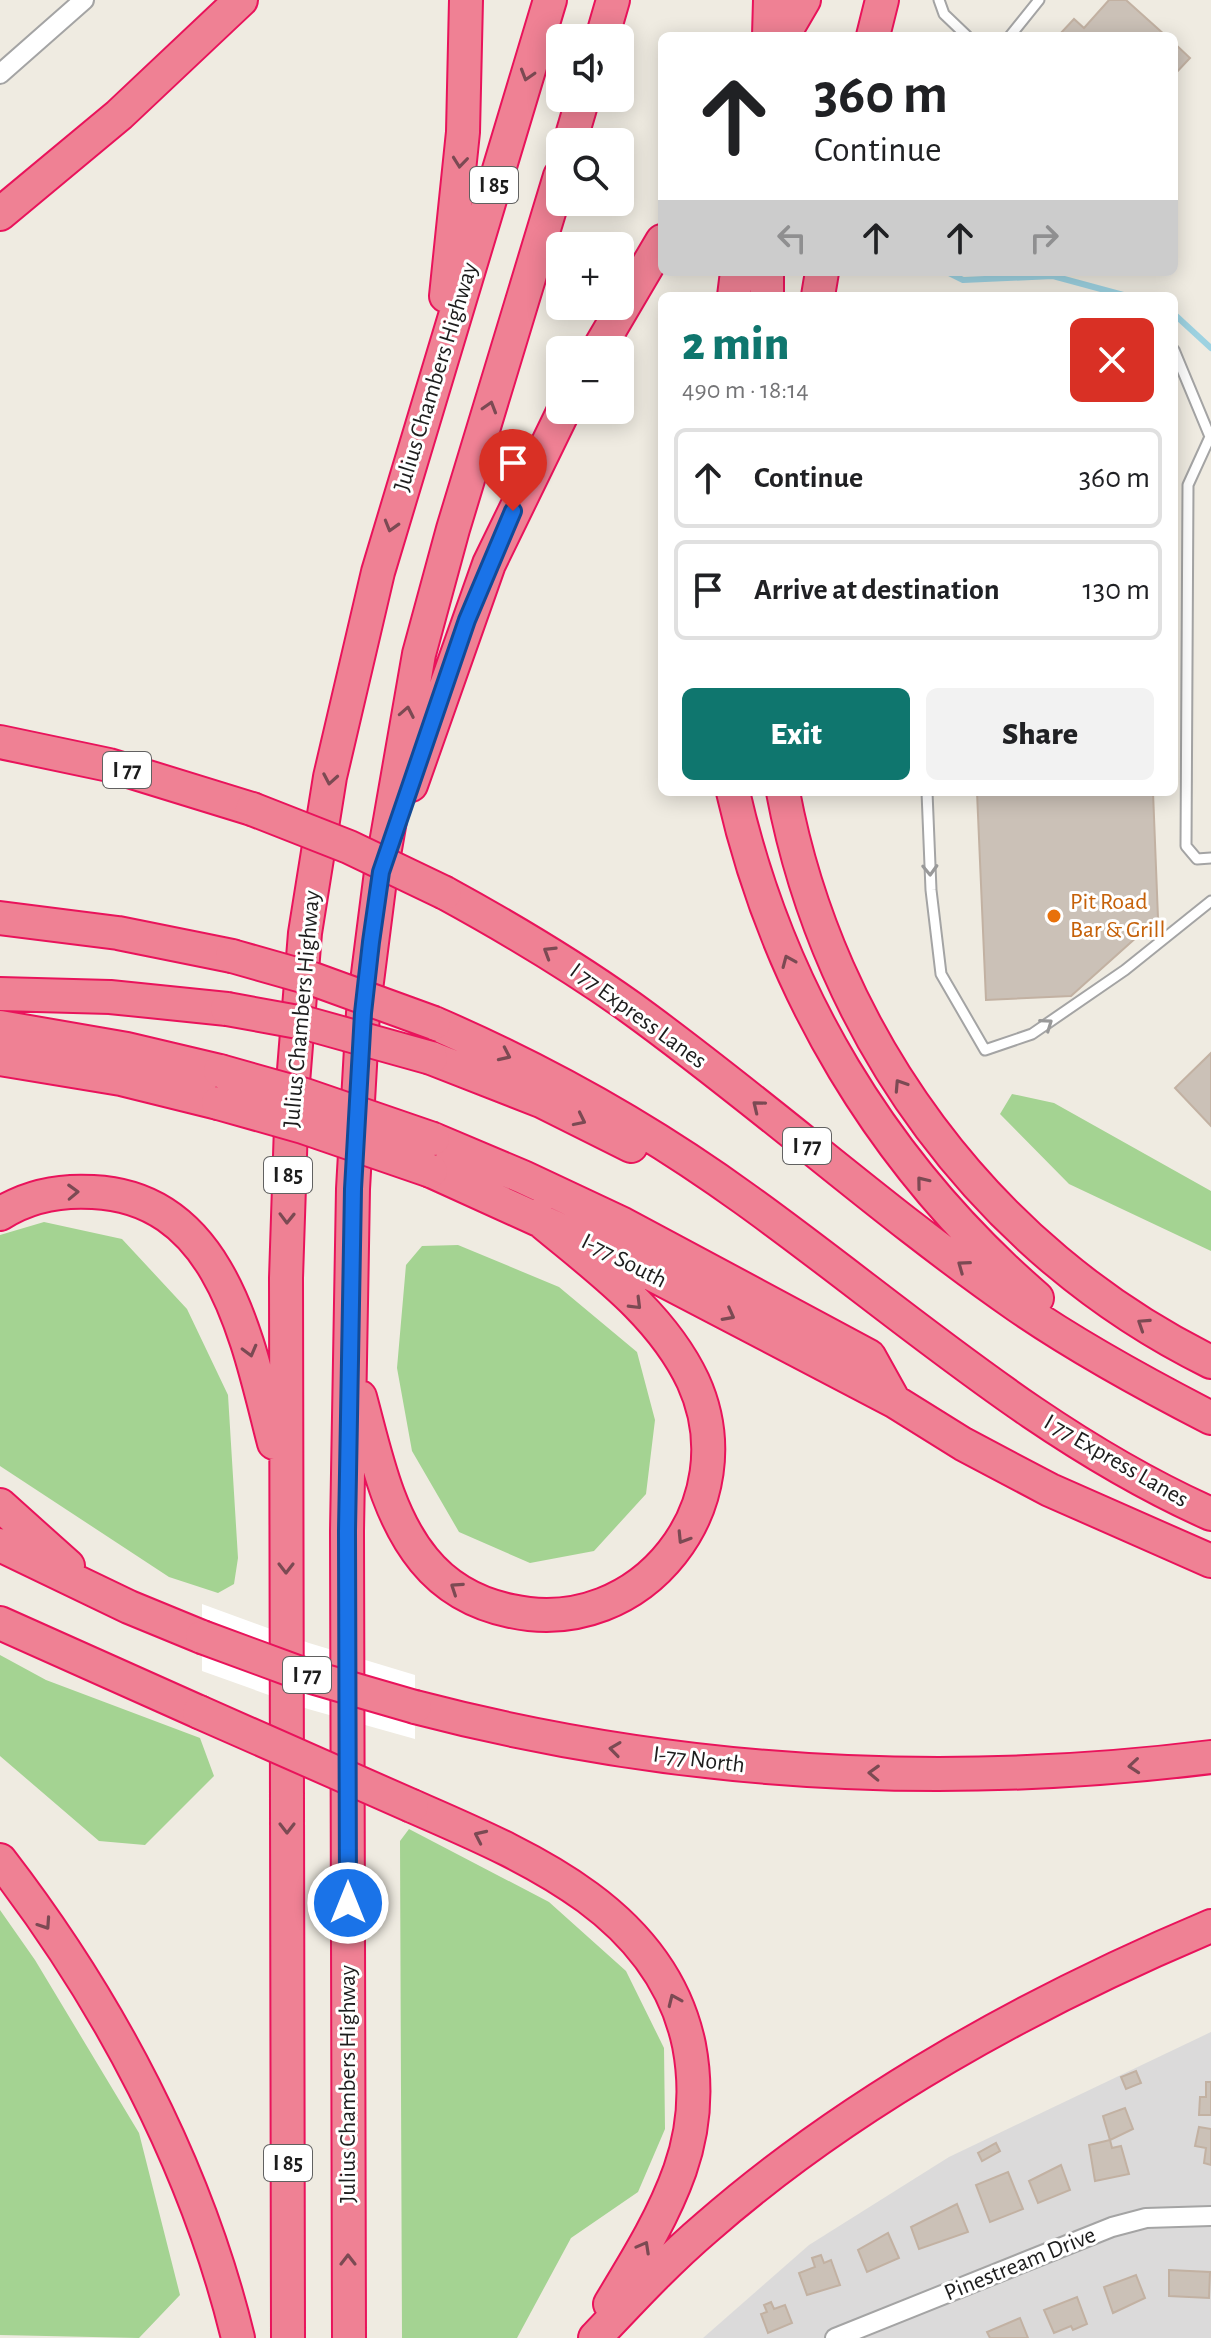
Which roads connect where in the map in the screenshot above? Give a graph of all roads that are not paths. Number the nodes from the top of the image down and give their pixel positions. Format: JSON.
{"nodes":[{"id":1,"x":84,"y":0,"type":"edge"},
{"id":2,"x":241,"y":0,"type":"edge"},
{"id":3,"x":466,"y":0,"type":"edge"},
{"id":4,"x":550,"y":0,"type":"edge"},
{"id":5,"x":613,"y":0,"type":"edge"},
{"id":6,"x":770,"y":0,"type":"edge"},
{"id":7,"x":804,"y":0,"type":"edge"},
{"id":8,"x":882,"y":0,"type":"edge"},
{"id":9,"x":939,"y":0,"type":"edge"},
{"id":10,"x":1039,"y":0,"type":"edge"},
{"id":11,"x":606,"y":24,"type":"edge"},
{"id":12,"x":769,"y":32,"type":"edge"},
{"id":13,"x":785,"y":32,"type":"edge"},
{"id":14,"x":874,"y":32,"type":"edge"},
{"id":15,"x":963,"y":32,"type":"edge"},
{"id":16,"x":1013,"y":32,"type":"edge"},
{"id":17,"x":0,"y":74,"type":"edge"},
{"id":18,"x":0,"y":214,"type":"edge"},
{"id":19,"x":548,"y":216,"type":"edge"},
{"id":20,"x":658,"y":248,"type":"edge"},
{"id":21,"x":606,"y":336,"type":"edge"},
{"id":22,"x":1178,"y":360,"type":"edge"},
{"id":23,"x":438,"y":371,"type":"junction"},
{"id":24,"x":557,"y":424,"type":"edge"},
{"id":25,"x":1210,"y":439,"type":"edge"},
{"id":26,"x":0,"y":742,"type":"edge"},
{"id":27,"x":734,"y":796,"type":"edge"},
{"id":28,"x":784,"y":796,"type":"edge"},
{"id":29,"x":796,"y":796,"type":"edge"},
{"id":30,"x":927,"y":796,"type":"edge"},
{"id":31,"x":1211,"y":858,"type":"edge"},
{"id":32,"x":381,"y":872,"type":"junction"},
{"id":33,"x":803,"y":876,"type":"junction"},
{"id":34,"x":1211,"y":901,"type":"edge"},
{"id":35,"x":0,"y":918,"type":"edge"},
{"id":36,"x":0,"y":994,"type":"edge"},
{"id":37,"x":0,"y":1027,"type":"edge"},
{"id":38,"x":0,"y":1059,"type":"edge"},
{"id":39,"x":0,"y":1214,"type":"edge"},
{"id":40,"x":535,"y":1216,"type":"junction"},
{"id":41,"x":792,"y":1233,"type":"junction"},
{"id":42,"x":1211,"y":1362,"type":"edge"},
{"id":43,"x":352,"y":1367,"type":"junction"},
{"id":44,"x":1171,"y":1397,"type":"junction"},
{"id":45,"x":894,"y":1401,"type":"junction"},
{"id":46,"x":1211,"y":1418,"type":"edge"},
{"id":47,"x":286,"y":1490,"type":"junction"},
{"id":48,"x":0,"y":1505,"type":"edge"},
{"id":49,"x":1211,"y":1514,"type":"edge"},
{"id":50,"x":0,"y":1545,"type":"edge"},
{"id":51,"x":1211,"y":1561,"type":"edge"},
{"id":52,"x":97,"y":1592,"type":"junction"},
{"id":53,"x":0,"y":1623,"type":"edge"},
{"id":54,"x":1211,"y":1757,"type":"edge"},
{"id":55,"x":0,"y":1860,"type":"edge"},
{"id":56,"x":1211,"y":1926,"type":"edge"},
{"id":57,"x":1211,"y":2216,"type":"edge"},
{"id":58,"x":238,"y":2338,"type":"edge"},
{"id":59,"x":288,"y":2338,"type":"edge"},
{"id":60,"x":349,"y":2338,"type":"edge"},
{"id":61,"x":592,"y":2338,"type":"edge"},
{"id":62,"x":835,"y":2338,"type":"edge"}],
"edges":[{"from":1,"to":17,"type":"street"},
{"from":2,"to":18,"type":"highway"},
{"from":3,"to":23,"type":"highway","one_way":true},
{"from":4,"to":23,"type":"highway","name":"Julius Chambers Highway","number":"I 85","one_way":true},
{"from":5,"to":11,"type":"highway"},
{"from":6,"to":12,"type":"highway"},
{"from":7,"to":13,"type":"highway"},
{"from":8,"to":14,"type":"highway"},
{"from":9,"to":15,"type":"lane"},
{"from":10,"to":16,"type":"lane"},
{"from":32,"to":19,"type":"highway","name":"Julius Chambers Highway","number":"I 85","one_way":true},
{"from":20,"to":21,"type":"highway"},
{"from":22,"to":25,"type":"lane"},
{"from":23,"to":47,"type":"highway","name":"Julius Chambers Highway","number":"I 85","one_way":true},
{"from":24,"to":32,"type":"highway"},
{"from":25,"to":31,"type":"lane"},
{"from":44,"to":26,"type":"highway","name":"I 77 Express Lanes","number":"I 77","one_way":true,"bridge":true},
{"from":44,"to":27,"type":"highway","one_way":true},
{"from":28,"to":33,"type":"highway"},
{"from":29,"to":33,"type":"highway"},
{"from":30,"to":34,"type":"lane","one_way":true},
{"from":32,"to":43,"type":"highway","name":"Julius Chambers Highway","number":"I 85"},
{"from":42,"to":33,"type":"highway","one_way":true},
{"from":35,"to":41,"type":"highway","name":"I 77 Express Lanes","one_way":true,"bridge":true},
{"from":36,"to":41,"type":"highway","one_way":true,"bridge":true},
{"from":37,"to":45,"type":"highway","bridge":true},
{"from":38,"to":40,"type":"highway","name":"I-77 South","bridge":true},
{"from":39,"to":47,"type":"highway","one_way":true},
{"from":40,"to":43,"type":"highway","one_way":true},
{"from":40,"to":45,"type":"highway","name":"I-77 South","one_way":true},
{"from":41,"to":49,"type":"highway","name":"I 77 Express Lanes"},
{"from":60,"to":43,"type":"highway","name":"Julius Chambers Highway","number":"I 85","one_way":true},
{"from":44,"to":46,"type":"highway","name":"I 77 Express Lanes","number":"I 77"},
{"from":45,"to":51,"type":"highway","name":"I-77 South"},
{"from":47,"to":59,"type":"highway","name":"Julius Chambers Highway","number":"I 85","one_way":true},
{"from":48,"to":52,"type":"highway"},
{"from":50,"to":52,"type":"highway","number":"I 77"},
{"from":54,"to":52,"type":"highway","name":"I-77 North","number":"I 77","one_way":true,"bridge":true},
{"from":61,"to":53,"type":"highway","one_way":true,"bridge":true},
{"from":55,"to":58,"type":"highway","one_way":true},
{"from":56,"to":61,"type":"highway"},
{"from":57,"to":62,"type":"street","name":"Pinestream Drive"}]}
